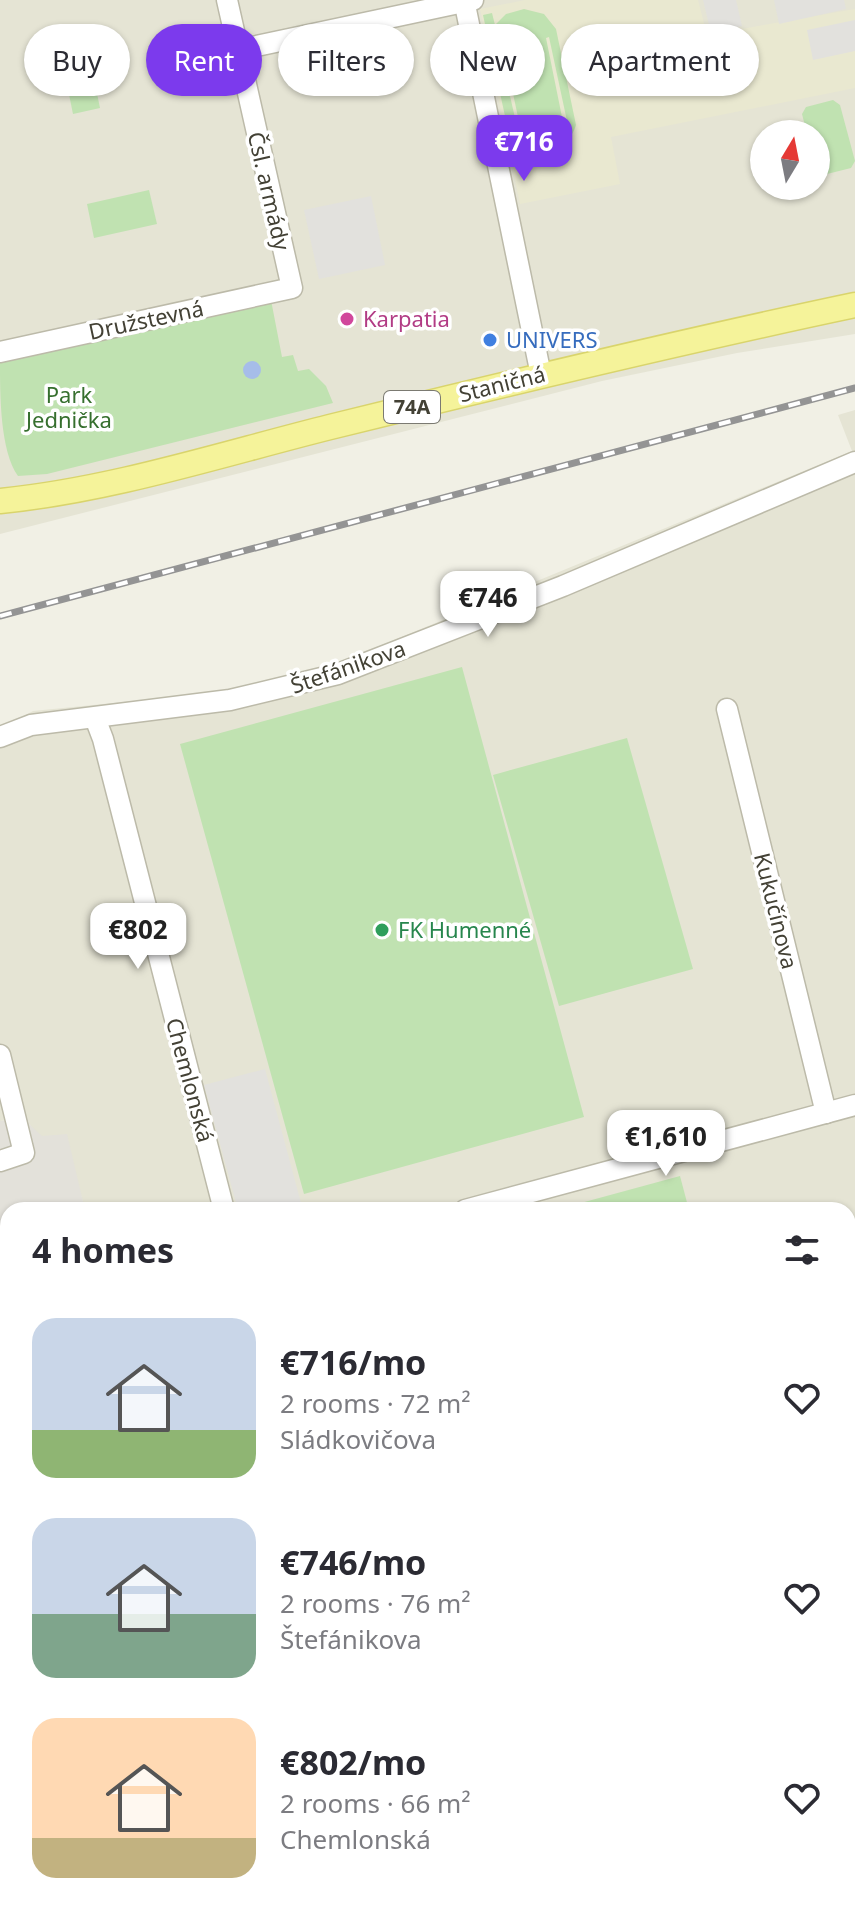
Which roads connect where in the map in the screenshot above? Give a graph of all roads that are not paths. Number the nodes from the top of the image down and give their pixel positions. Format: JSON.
{"nodes":[{"id":1,"x":227,"y":0,"type":"edge"},
{"id":2,"x":467,"y":1,"type":"edge"},
{"id":3,"x":232,"y":24,"type":"edge"},
{"id":4,"x":262,"y":45,"type":"edge"},
{"id":5,"x":248,"y":96,"type":"edge"},
{"id":6,"x":292,"y":288,"type":"joint"},
{"id":7,"x":855,"y":305,"type":"edge"},
{"id":8,"x":0,"y":352,"type":"edge"},
{"id":9,"x":541,"y":375,"type":"junction"},
{"id":10,"x":855,"y":462,"type":"edge"},
{"id":11,"x":5,"y":501,"type":"edge"},
{"id":12,"x":727,"y":709,"type":"dead end"},
{"id":13,"x":95,"y":718,"type":"junction"},
{"id":14,"x":0,"y":737,"type":"edge"},
{"id":15,"x":0,"y":1055,"type":"edge"},
{"id":16,"x":855,"y":1105,"type":"edge"},
{"id":17,"x":826,"y":1113,"type":"junction"},
{"id":18,"x":0,"y":1161,"type":"edge"},
{"id":19,"x":222,"y":1202,"type":"edge"},
{"id":20,"x":495,"y":1202,"type":"edge"}],
"edges":[{"from":1,"to":3,"type":"street","name":"Čsl. armády"},
{"from":2,"to":4,"type":"street"},
{"from":2,"to":9,"type":"street"},
{"from":5,"to":6,"type":"street","name":"Čsl. armády"},
{"from":6,"to":8,"type":"street","name":"Družstevná"},
{"from":7,"to":9,"type":"main road","name":"Staničná","number":"74A"},
{"from":9,"to":11,"type":"main road","name":"Staničná","number":"74A"},
{"from":10,"to":13,"type":"street","name":"Štefánikova"},
{"from":12,"to":17,"type":"street","name":"Kukučínova"},
{"from":13,"to":14,"type":"street","name":"Štefánikova"},
{"from":13,"to":19,"type":"street","name":"Chemlonská"},
{"from":15,"to":18,"type":"street"},
{"from":16,"to":17,"type":"street"},
{"from":17,"to":20,"type":"street"}]}
